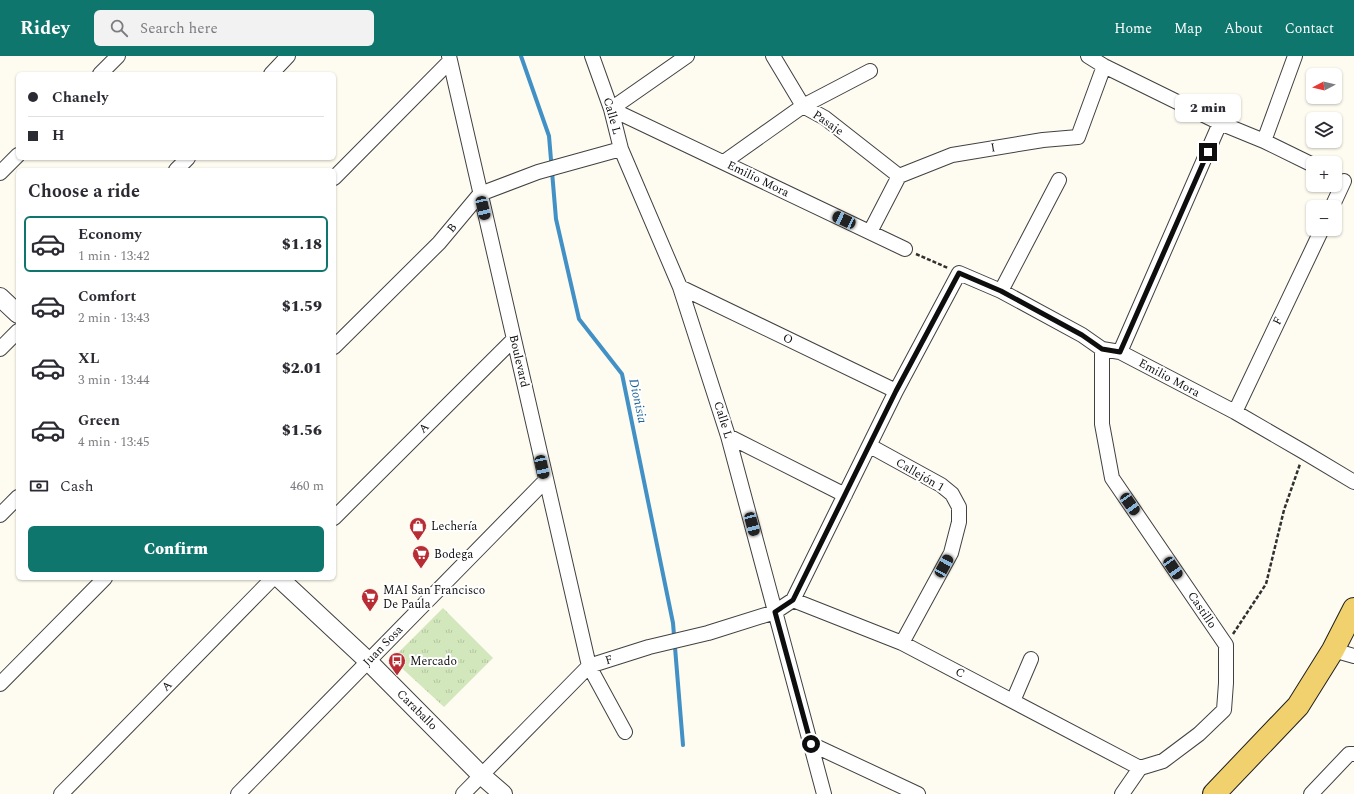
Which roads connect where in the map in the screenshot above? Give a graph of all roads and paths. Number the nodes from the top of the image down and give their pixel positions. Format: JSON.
{"nodes":[{"id":1,"x":118,"y":56,"type":"edge"},
{"id":2,"x":288,"y":56,"type":"edge"},
{"id":3,"x":592,"y":56,"type":"edge"},
{"id":4,"x":687,"y":56,"type":"edge"},
{"id":5,"x":773,"y":56,"type":"edge"},
{"id":6,"x":1088,"y":56,"type":"edge"},
{"id":7,"x":1295,"y":56,"type":"edge"},
{"id":8,"x":449,"y":58,"type":"edge"},
{"id":9,"x":1104,"y":66,"type":"junction"},
{"id":10,"x":870,"y":71,"type":"dead end"},
{"id":11,"x":102,"y":72,"type":"edge"},
{"id":12,"x":273,"y":72,"type":"edge"},
{"id":13,"x":803,"y":106,"type":"junction"},
{"id":14,"x":611,"y":108,"type":"junction"},
{"id":15,"x":1220,"y":123,"type":"junction"},
{"id":16,"x":1264,"y":141,"type":"junction"},
{"id":17,"x":621,"y":149,"type":"junction"},
{"id":18,"x":16,"y":158,"type":"edge"},
{"id":19,"x":186,"y":160,"type":"edge"},
{"id":20,"x":724,"y":162,"type":"junction"},
{"id":21,"x":1306,"y":162,"type":"edge"},
{"id":22,"x":178,"y":168,"type":"edge"},
{"id":23,"x":0,"y":173,"type":"edge"},
{"id":24,"x":336,"y":176,"type":"edge"},
{"id":25,"x":899,"y":176,"type":"junction"},
{"id":26,"x":1059,"y":180,"type":"dead end"},
{"id":27,"x":1344,"y":181,"type":"edge"},
{"id":28,"x":480,"y":194,"type":"junction"},
{"id":29,"x":1335,"y":200,"type":"edge"},
{"id":30,"x":870,"y":232,"type":"junction"},
{"id":31,"x":1319,"y":236,"type":"edge"},
{"id":32,"x":905,"y":249,"type":"joint"},
{"id":33,"x":959,"y":273,"type":"junction"},
{"id":34,"x":680,"y":287,"type":"junction"},
{"id":35,"x":1001,"y":291,"type":"junction"},
{"id":36,"x":0,"y":297,"type":"edge"},
{"id":37,"x":16,"y":312,"type":"edge"},
{"id":38,"x":16,"y":333,"type":"edge"},
{"id":39,"x":514,"y":339,"type":"junction"},
{"id":40,"x":336,"y":345,"type":"edge"},
{"id":41,"x":0,"y":349,"type":"edge"},
{"id":42,"x":1102,"y":349,"type":"junction"},
{"id":43,"x":1120,"y":352,"type":"junction"},
{"id":44,"x":896,"y":391,"type":"junction"},
{"id":45,"x":1235,"y":412,"type":"junction"},
{"id":46,"x":728,"y":436,"type":"junction"},
{"id":47,"x":870,"y":446,"type":"junction"},
{"id":48,"x":1304,"y":452,"type":"junction"},
{"id":49,"x":545,"y":481,"type":"junction"},
{"id":50,"x":1354,"y":482,"type":"edge"},
{"id":51,"x":846,"y":495,"type":"junction"},
{"id":52,"x":16,"y":498,"type":"edge"},
{"id":53,"x":0,"y":514,"type":"edge"},
{"id":54,"x":336,"y":516,"type":"edge"},
{"id":55,"x":102,"y":580,"type":"edge"},
{"id":56,"x":271,"y":580,"type":"edge"},
{"id":57,"x":281,"y":580,"type":"edge"},
{"id":58,"x":793,"y":600,"type":"junction"},
{"id":59,"x":1354,"y":609,"type":"edge"},
{"id":60,"x":775,"y":612,"type":"junction"},
{"id":61,"x":902,"y":643,"type":"junction"},
{"id":62,"x":1226,"y":645,"type":"junction"},
{"id":63,"x":1333,"y":650,"type":"junction"},
{"id":64,"x":1354,"y":656,"type":"edge"},
{"id":65,"x":1031,"y":659,"type":"dead end"},
{"id":66,"x":368,"y":661,"type":"junction"},
{"id":67,"x":589,"y":666,"type":"junction"},
{"id":68,"x":0,"y":684,"type":"edge"},
{"id":69,"x":1012,"y":701,"type":"junction"},
{"id":70,"x":625,"y":732,"type":"dead end"},
{"id":71,"x":811,"y":744,"type":"junction"},
{"id":72,"x":1351,"y":754,"type":"edge"},
{"id":73,"x":1140,"y":768,"type":"junction"},
{"id":74,"x":481,"y":775,"type":"junction"},
{"id":75,"x":61,"y":794,"type":"edge"},
{"id":76,"x":238,"y":794,"type":"edge"},
{"id":77,"x":463,"y":794,"type":"edge"},
{"id":78,"x":503,"y":794,"type":"edge"},
{"id":79,"x":824,"y":794,"type":"edge"},
{"id":80,"x":918,"y":794,"type":"edge"},
{"id":81,"x":1122,"y":794,"type":"edge"},
{"id":82,"x":1214,"y":794,"type":"edge"},
{"id":83,"x":1311,"y":794,"type":"edge"}],
"edges":[{"from":1,"to":11,"type":"street"},
{"from":2,"to":12,"type":"street"},
{"from":3,"to":14,"type":"street","name":"Calle L"},
{"from":4,"to":14,"type":"street"},
{"from":5,"to":13,"type":"street","name":"Pasaje"},
{"from":6,"to":9,"type":"street"},
{"from":7,"to":16,"type":"street"},
{"from":8,"to":24,"type":"street"},
{"from":8,"to":28,"type":"street","name":"Boulevard"},
{"from":9,"to":15,"type":"street"},
{"from":9,"to":25,"type":"street","name":"I"},
{"from":10,"to":13,"type":"street"},
{"from":13,"to":20,"type":"street"},
{"from":13,"to":25,"type":"street","name":"Pasaje"},
{"from":14,"to":17,"type":"street","name":"Calle L"},
{"from":14,"to":20,"type":"street","name":"Emilio Mora"},
{"from":15,"to":16,"type":"street"},
{"from":15,"to":43,"type":"street"},
{"from":16,"to":21,"type":"street"},
{"from":17,"to":28,"type":"street","name":"B"},
{"from":17,"to":34,"type":"street","name":"Calle L"},
{"from":18,"to":23,"type":"street"},
{"from":19,"to":22,"type":"street"},
{"from":20,"to":30,"type":"street","name":"Emilio Mora"},
{"from":25,"to":30,"type":"street"},
{"from":26,"to":35,"type":"street"},
{"from":27,"to":29,"type":"street"},
{"from":28,"to":39,"type":"street","name":"Boulevard"},
{"from":28,"to":40,"type":"street","name":"B"},
{"from":30,"to":32,"type":"street","name":"Emilio Mora"},
{"from":31,"to":45,"type":"street","name":"F"},
{"from":32,"to":33,"type":"path"},
{"from":33,"to":35,"type":"street","name":"Emilio Mora"},
{"from":33,"to":44,"type":"street"},
{"from":34,"to":44,"type":"street","name":"O"},
{"from":34,"to":46,"type":"street","name":"Calle L"},
{"from":35,"to":42,"type":"street","name":"Emilio Mora"},
{"from":36,"to":37,"type":"street"},
{"from":38,"to":41,"type":"street"},
{"from":39,"to":49,"type":"street","name":"Boulevard"},
{"from":39,"to":54,"type":"street","name":"A"},
{"from":42,"to":43,"type":"street","name":"Emilio Mora"},
{"from":42,"to":62,"type":"street","name":"Castillo"},
{"from":43,"to":45,"type":"street","name":"Emilio Mora"},
{"from":44,"to":47,"type":"street"},
{"from":45,"to":48,"type":"street","name":"Emilio Mora"},
{"from":46,"to":51,"type":"street"},
{"from":46,"to":60,"type":"street","name":"Calle L"},
{"from":47,"to":51,"type":"street"},
{"from":47,"to":61,"type":"street","name":"Callejón 1"},
{"from":48,"to":50,"type":"street","name":"Emilio Mora"},
{"from":48,"to":62,"type":"path"},
{"from":49,"to":66,"type":"street","name":"Juan Sosa"},
{"from":49,"to":67,"type":"street","name":"Boulevard"},
{"from":51,"to":58,"type":"street"},
{"from":52,"to":53,"type":"street"},
{"from":55,"to":68,"type":"street"},
{"from":56,"to":75,"type":"street","name":"A"},
{"from":57,"to":66,"type":"street","name":"Caraballo"},
{"from":58,"to":60,"type":"street"},
{"from":58,"to":61,"type":"street","name":"C"},
{"from":59,"to":63,"type":"main road"},
{"from":60,"to":67,"type":"street","name":"F"},
{"from":60,"to":71,"type":"street","name":"Calle L"},
{"from":61,"to":69,"type":"street","name":"C"},
{"from":62,"to":73,"type":"street"},
{"from":63,"to":64,"type":"street"},
{"from":63,"to":82,"type":"main road"},
{"from":65,"to":69,"type":"street"},
{"from":66,"to":74,"type":"street","name":"Caraballo"},
{"from":66,"to":76,"type":"street","name":"Juan Sosa"},
{"from":67,"to":70,"type":"street","name":"Boulevard"},
{"from":67,"to":74,"type":"street","name":"F"},
{"from":69,"to":73,"type":"street","name":"C"},
{"from":71,"to":79,"type":"street","name":"Calle L"},
{"from":71,"to":80,"type":"street"},
{"from":72,"to":83,"type":"street"},
{"from":73,"to":81,"type":"street"},
{"from":74,"to":77,"type":"street","name":"F"},
{"from":74,"to":78,"type":"street","name":"Caraballo"}]}
